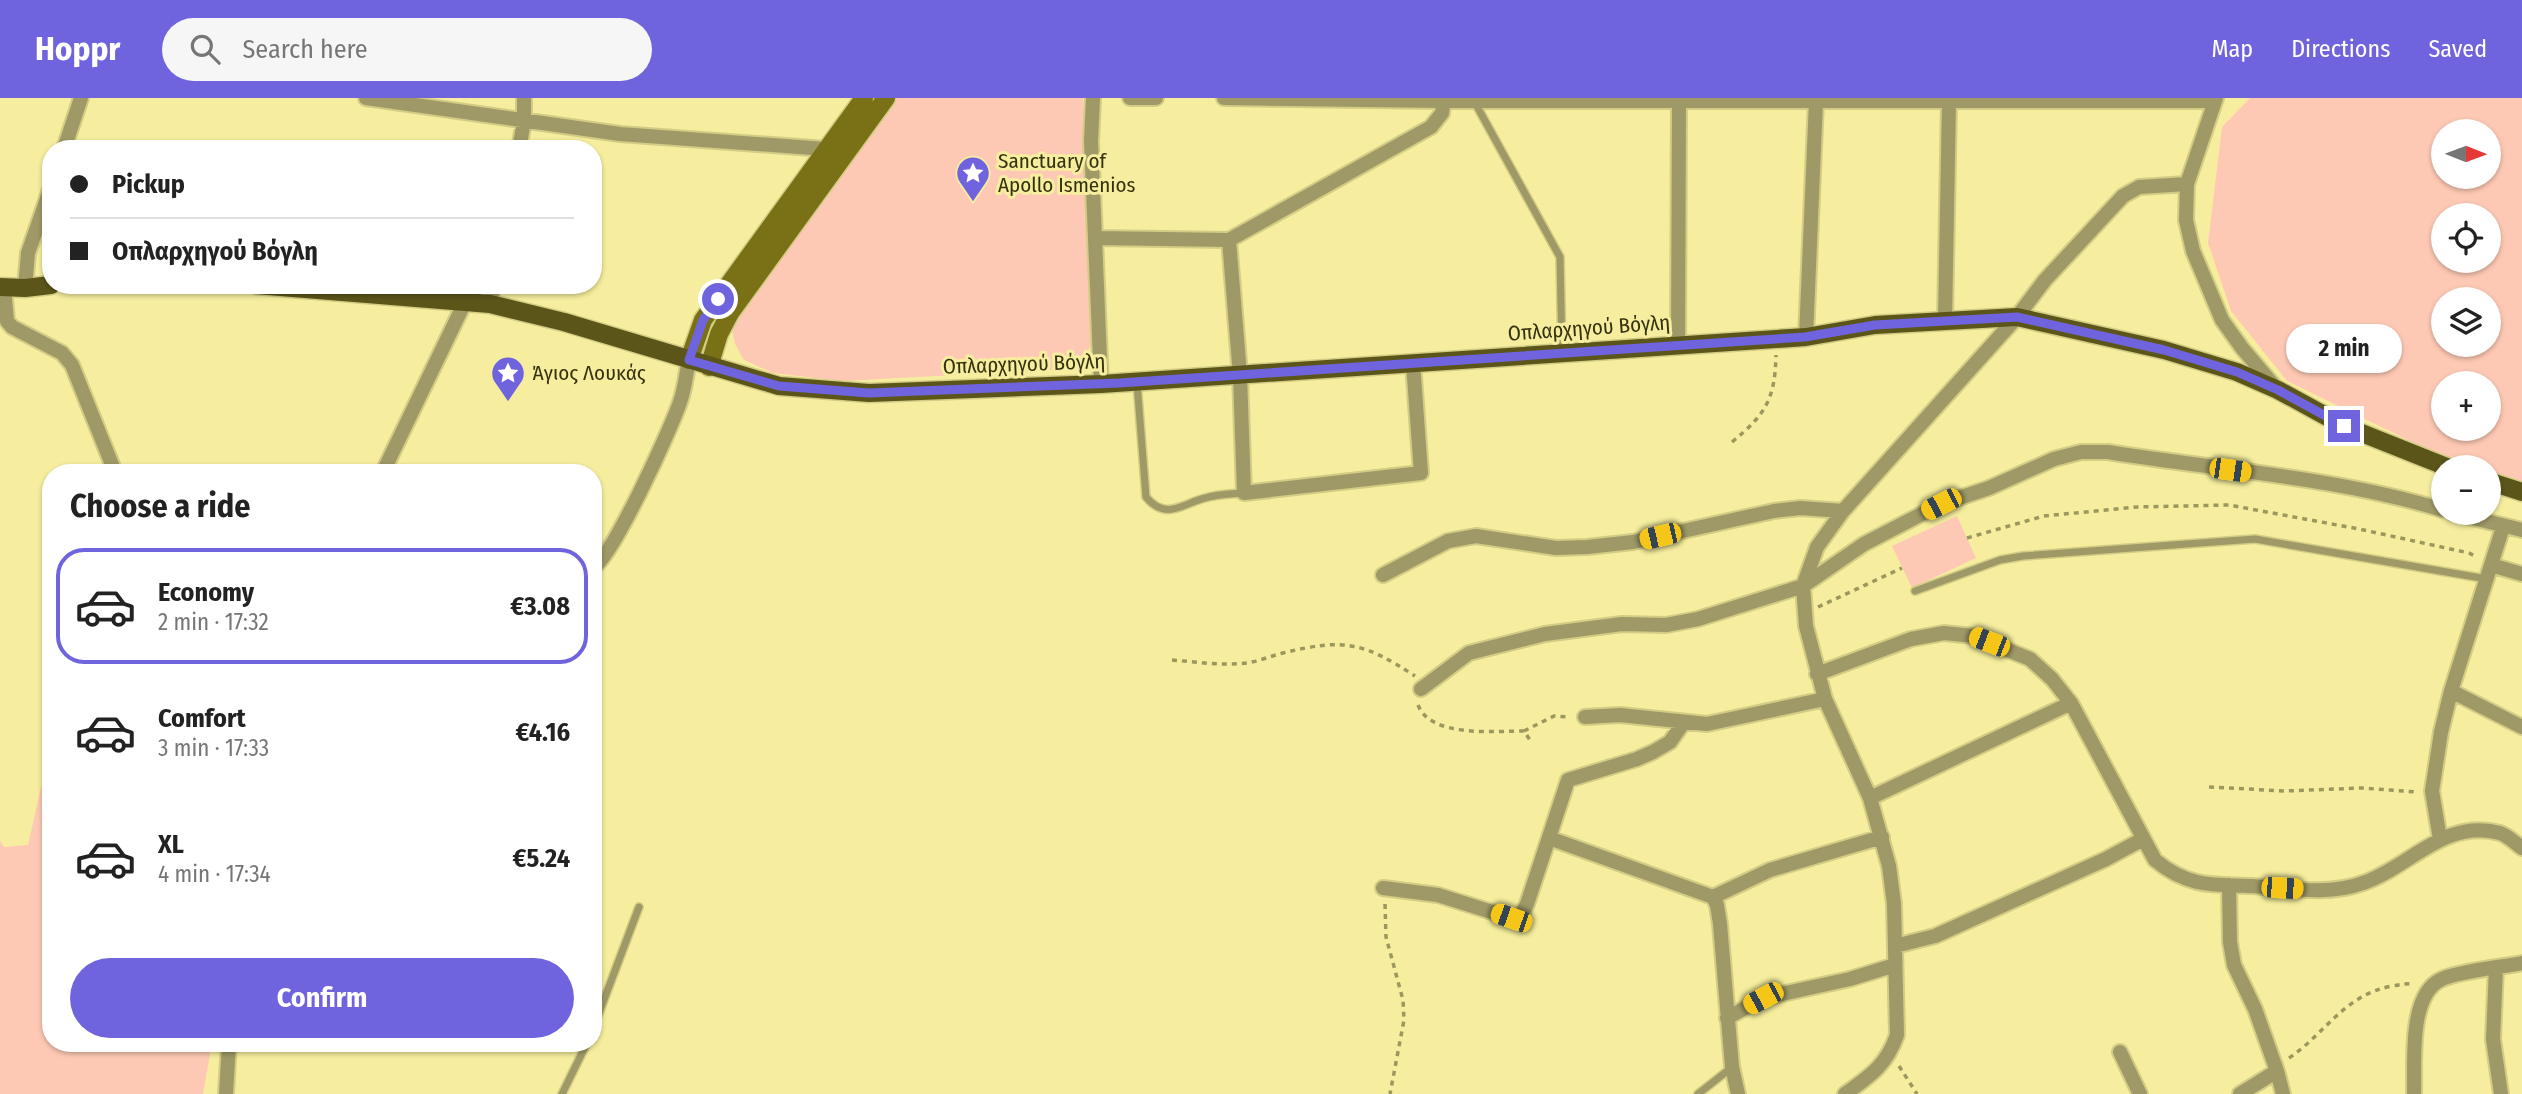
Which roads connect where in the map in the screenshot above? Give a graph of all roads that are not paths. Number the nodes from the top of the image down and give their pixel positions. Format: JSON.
{"nodes":[{"id":1,"x":81,"y":98,"type":"edge"},
{"id":2,"x":366,"y":98,"type":"edge"},
{"id":3,"x":524,"y":98,"type":"edge"},
{"id":4,"x":864,"y":98,"type":"edge"},
{"id":5,"x":886,"y":98,"type":"edge"},
{"id":6,"x":1093,"y":98,"type":"edge"},
{"id":7,"x":1130,"y":98,"type":"edge"},
{"id":8,"x":1156,"y":98,"type":"edge"},
{"id":9,"x":1223,"y":98,"type":"edge"},
{"id":10,"x":1444,"y":99,"type":"edge"},
{"id":11,"x":1794,"y":99,"type":"edge"},
{"id":12,"x":1950,"y":99,"type":"edge"},
{"id":13,"x":2215,"y":100,"type":"edge"},
{"id":14,"x":1474,"y":101,"type":"junction"},
{"id":15,"x":1679,"y":101,"type":"junction"},
{"id":16,"x":1816,"y":101,"type":"junction"},
{"id":17,"x":524,"y":121,"type":"junction"},
{"id":18,"x":67,"y":140,"type":"edge"},
{"id":19,"x":521,"y":140,"type":"edge"},
{"id":20,"x":838,"y":142,"type":"junction"},
{"id":21,"x":2188,"y":184,"type":"junction"},
{"id":22,"x":42,"y":213,"type":"edge"},
{"id":23,"x":1096,"y":238,"type":"junction"},
{"id":24,"x":1229,"y":240,"type":"junction"},
{"id":25,"x":42,"y":286,"type":"edge"},
{"id":26,"x":2,"y":287,"type":"edge"},
{"id":27,"x":25,"y":288,"type":"junction"},
{"id":28,"x":367,"y":294,"type":"edge"},
{"id":29,"x":493,"y":294,"type":"edge"},
{"id":30,"x":465,"y":302,"type":"junction"},
{"id":31,"x":491,"y":304,"type":"junction"},
{"id":32,"x":2017,"y":317,"type":"junction"},
{"id":33,"x":1945,"y":320,"type":"junction"},
{"id":34,"x":1805,"y":337,"type":"junction"},
{"id":35,"x":1678,"y":345,"type":"junction"},
{"id":36,"x":1562,"y":353,"type":"junction"},
{"id":37,"x":689,"y":360,"type":"junction"},
{"id":38,"x":1412,"y":363,"type":"junction"},
{"id":39,"x":709,"y":367,"type":"junction"},
{"id":40,"x":1240,"y":375,"type":"junction"},
{"id":41,"x":1137,"y":382,"type":"junction"},
{"id":42,"x":1101,"y":384,"type":"junction"},
{"id":43,"x":2278,"y":390,"type":"junction"},
{"id":44,"x":2431,"y":461,"type":"edge"},
{"id":45,"x":112,"y":464,"type":"edge"},
{"id":46,"x":387,"y":464,"type":"edge"},
{"id":47,"x":2501,"y":485,"type":"edge"},
{"id":48,"x":2522,"y":492,"type":"edge"},
{"id":49,"x":1244,"y":493,"type":"junction"},
{"id":50,"x":2431,"y":506,"type":"edge"},
{"id":51,"x":1843,"y":511,"type":"junction"},
{"id":52,"x":2496,"y":525,"type":"edge"},
{"id":53,"x":2503,"y":527,"type":"junction"},
{"id":54,"x":2522,"y":530,"type":"edge"},
{"id":55,"x":602,"y":561,"type":"edge"},
{"id":56,"x":2489,"y":572,"type":"junction"},
{"id":57,"x":2522,"y":574,"type":"edge"},
{"id":58,"x":1383,"y":575,"type":"dead end"},
{"id":59,"x":1803,"y":586,"type":"junction"},
{"id":60,"x":1915,"y":591,"type":"dead end"},
{"id":61,"x":1817,"y":674,"type":"junction"},
{"id":62,"x":1424,"y":687,"type":"road end"},
{"id":63,"x":2451,"y":691,"type":"junction"},
{"id":64,"x":1825,"y":699,"type":"junction"},
{"id":65,"x":2071,"y":702,"type":"junction"},
{"id":66,"x":1585,"y":717,"type":"road end"},
{"id":67,"x":1684,"y":722,"type":"junction"},
{"id":68,"x":2522,"y":727,"type":"edge"},
{"id":69,"x":1870,"y":798,"type":"junction"},
{"id":70,"x":1882,"y":837,"type":"junction"},
{"id":71,"x":1549,"y":838,"type":"junction"},
{"id":72,"x":2143,"y":839,"type":"junction"},
{"id":73,"x":2440,"y":839,"type":"junction"},
{"id":74,"x":2522,"y":848,"type":"edge"},
{"id":75,"x":2228,"y":885,"type":"junction"},
{"id":76,"x":1383,"y":888,"type":"road end"},
{"id":77,"x":1713,"y":897,"type":"junction"},
{"id":78,"x":639,"y":907,"type":"dead end"},
{"id":79,"x":1895,"y":946,"type":"junction"},
{"id":80,"x":2522,"y":963,"type":"edge"},
{"id":81,"x":1895,"y":965,"type":"junction"},
{"id":82,"x":2496,"y":968,"type":"junction"},
{"id":83,"x":602,"y":1005,"type":"edge"},
{"id":84,"x":1727,"y":1018,"type":"junction"},
{"id":85,"x":228,"y":1052,"type":"edge"},
{"id":86,"x":583,"y":1052,"type":"edge"},
{"id":87,"x":2120,"y":1052,"type":"dead end"},
{"id":88,"x":1732,"y":1068,"type":"junction"},
{"id":89,"x":2277,"y":1071,"type":"junction"},
{"id":90,"x":226,"y":1094,"type":"edge"},
{"id":91,"x":562,"y":1094,"type":"edge"},
{"id":92,"x":1698,"y":1094,"type":"edge"},
{"id":93,"x":1738,"y":1094,"type":"edge"},
{"id":94,"x":1845,"y":1094,"type":"edge"},
{"id":95,"x":2140,"y":1094,"type":"edge"},
{"id":96,"x":2240,"y":1094,"type":"edge"},
{"id":97,"x":2283,"y":1094,"type":"edge"},
{"id":98,"x":2414,"y":1094,"type":"edge"},
{"id":99,"x":2501,"y":1094,"type":"edge"}],
"edges":[{"from":1,"to":18,"type":"street"},
{"from":2,"to":17,"type":"street"},
{"from":3,"to":17,"type":"street"},
{"from":4,"to":20,"type":"street"},
{"from":5,"to":20,"type":"street"},
{"from":6,"to":23,"type":"street"},
{"from":7,"to":8,"type":"street"},
{"from":9,"to":10,"type":"street"},
{"from":10,"to":14,"type":"street"},
{"from":10,"to":24,"type":"street"},
{"from":11,"to":15,"type":"street"},
{"from":11,"to":16,"type":"street"},
{"from":12,"to":13,"type":"street"},
{"from":12,"to":16,"type":"street"},
{"from":12,"to":33,"type":"street"},
{"from":13,"to":21,"type":"street"},
{"from":14,"to":15,"type":"street"},
{"from":14,"to":36,"type":"lane"},
{"from":15,"to":35,"type":"street"},
{"from":16,"to":34,"type":"street"},
{"from":17,"to":19,"type":"street"},
{"from":17,"to":20,"type":"street"},
{"from":20,"to":37,"type":"street"},
{"from":20,"to":39,"type":"street"},
{"from":21,"to":32,"type":"street"},
{"from":21,"to":43,"type":"street"},
{"from":22,"to":27,"type":"street"},
{"from":23,"to":24,"type":"street"},
{"from":23,"to":42,"type":"street"},
{"from":24,"to":40,"type":"street"},
{"from":25,"to":27,"type":"main road"},
{"from":26,"to":27,"type":"main road"},
{"from":26,"to":45,"type":"street"},
{"from":28,"to":30,"type":"main road","name":"Οπλαρχηγού Βόγλη"},
{"from":29,"to":31,"type":"street"},
{"from":30,"to":31,"type":"main road","name":"Οπλαρχηγού Βόγλη"},
{"from":30,"to":46,"type":"street"},
{"from":31,"to":37,"type":"main road","name":"Οπλαρχηγού Βόγλη"},
{"from":32,"to":33,"type":"main road","name":"Οπλαρχηγού Βόγλη"},
{"from":32,"to":43,"type":"main road","name":"Οπλαρχηγού Βόγλη"},
{"from":32,"to":51,"type":"street"},
{"from":33,"to":34,"type":"main road","name":"Οπλαρχηγού Βόγλη"},
{"from":34,"to":35,"type":"main road","name":"Οπλαρχηγού Βόγλη"},
{"from":35,"to":36,"type":"main road","name":"Οπλαρχηγού Βόγλη"},
{"from":36,"to":38,"type":"main road","name":"Οπλαρχηγού Βόγλη"},
{"from":37,"to":39,"type":"main road","name":"Οπλαρχηγού Βόγλη"},
{"from":37,"to":55,"type":"street"},
{"from":38,"to":40,"type":"main road","name":"Οπλαρχηγού Βόγλη"},
{"from":38,"to":49,"type":"street"},
{"from":39,"to":42,"type":"main road","name":"Οπλαρχηγού Βόγλη"},
{"from":40,"to":41,"type":"main road","name":"Οπλαρχηγού Βόγλη"},
{"from":40,"to":49,"type":"street"},
{"from":41,"to":42,"type":"main road","name":"Οπλαρχηγού Βόγλη"},
{"from":41,"to":49,"type":"lane"},
{"from":43,"to":44,"type":"main road","name":"Οπλαρχηγού Βόγλη"},
{"from":47,"to":48,"type":"main road"},
{"from":50,"to":59,"type":"street"},
{"from":51,"to":58,"type":"street"},
{"from":51,"to":59,"type":"street"},
{"from":52,"to":53,"type":"street"},
{"from":53,"to":54,"type":"street"},
{"from":53,"to":56,"type":"street"},
{"from":56,"to":57,"type":"street"},
{"from":56,"to":60,"type":"lane"},
{"from":56,"to":63,"type":"street"},
{"from":59,"to":61,"type":"street"},
{"from":59,"to":62,"type":"street"},
{"from":61,"to":64,"type":"street"},
{"from":61,"to":65,"type":"street"},
{"from":63,"to":68,"type":"street"},
{"from":63,"to":73,"type":"street"},
{"from":64,"to":67,"type":"street"},
{"from":64,"to":69,"type":"street"},
{"from":65,"to":69,"type":"street"},
{"from":65,"to":72,"type":"street"},
{"from":66,"to":67,"type":"street"},
{"from":67,"to":71,"type":"street"},
{"from":69,"to":70,"type":"street"},
{"from":70,"to":77,"type":"street"},
{"from":70,"to":79,"type":"street"},
{"from":71,"to":76,"type":"street"},
{"from":71,"to":77,"type":"street"},
{"from":72,"to":75,"type":"street"},
{"from":72,"to":79,"type":"street"},
{"from":73,"to":74,"type":"street"},
{"from":73,"to":75,"type":"street"},
{"from":75,"to":89,"type":"street"},
{"from":77,"to":84,"type":"street"},
{"from":78,"to":83,"type":"lane"},
{"from":79,"to":81,"type":"street"},
{"from":80,"to":82,"type":"street"},
{"from":81,"to":84,"type":"street"},
{"from":81,"to":94,"type":"street"},
{"from":82,"to":98,"type":"street"},
{"from":82,"to":99,"type":"street"},
{"from":84,"to":88,"type":"street"},
{"from":85,"to":90,"type":"street"},
{"from":86,"to":91,"type":"lane"},
{"from":87,"to":95,"type":"street"},
{"from":88,"to":92,"type":"lane"},
{"from":88,"to":93,"type":"street"},
{"from":89,"to":96,"type":"street"},
{"from":89,"to":97,"type":"street"}]}
